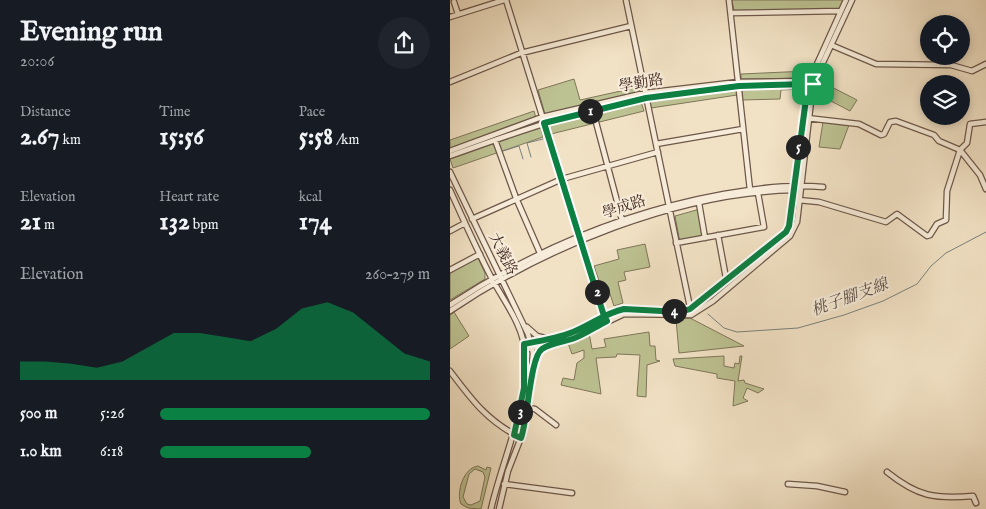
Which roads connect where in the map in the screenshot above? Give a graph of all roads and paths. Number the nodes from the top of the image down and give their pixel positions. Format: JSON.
{"nodes":[{"id":1,"x":505,"y":0,"type":"edge"},
{"id":2,"x":626,"y":0,"type":"edge"},
{"id":3,"x":729,"y":0,"type":"edge"},
{"id":4,"x":846,"y":0,"type":"edge"},
{"id":5,"x":852,"y":0,"type":"edge"},
{"id":6,"x":454,"y":2,"type":"dead end"},
{"id":7,"x":840,"y":11,"type":"junction"},
{"id":8,"x":731,"y":13,"type":"junction"},
{"id":9,"x":458,"y":14,"type":"junction"},
{"id":10,"x":450,"y":17,"type":"edge"},
{"id":11,"x":631,"y":26,"type":"junction"},
{"id":12,"x":831,"y":45,"type":"junction"},
{"id":13,"x":521,"y":53,"type":"junction"},
{"id":14,"x":986,"y":64,"type":"edge"},
{"id":15,"x":450,"y":82,"type":"edge"},
{"id":16,"x":811,"y":82,"type":"junction"},
{"id":17,"x":739,"y":84,"type":"junction"},
{"id":18,"x":646,"y":96,"type":"junction"},
{"id":19,"x":593,"y":111,"type":"junction"},
{"id":20,"x":807,"y":118,"type":"junction"},
{"id":21,"x":543,"y":120,"type":"junction"},
{"id":22,"x":986,"y":122,"type":"edge"},
{"id":23,"x":743,"y":129,"type":"junction"},
{"id":24,"x":495,"y":140,"type":"junction"},
{"id":25,"x":656,"y":144,"type":"junction"},
{"id":26,"x":960,"y":150,"type":"junction"},
{"id":27,"x":450,"y":151,"type":"edge"},
{"id":28,"x":658,"y":152,"type":"junction"},
{"id":29,"x":450,"y":156,"type":"edge"},
{"id":30,"x":607,"y":166,"type":"junction"},
{"id":31,"x":450,"y":172,"type":"edge"},
{"id":32,"x":562,"y":179,"type":"junction"},
{"id":33,"x":793,"y":187,"type":"junction"},
{"id":34,"x":799,"y":187,"type":"junction"},
{"id":35,"x":823,"y":187,"type":"dead end"},
{"id":36,"x":986,"y":188,"type":"edge"},
{"id":37,"x":450,"y":190,"type":"edge"},
{"id":38,"x":750,"y":190,"type":"junction"},
{"id":39,"x":758,"y":193,"type":"junction"},
{"id":40,"x":516,"y":199,"type":"junction"},
{"id":41,"x":798,"y":200,"type":"junction"},
{"id":42,"x":699,"y":203,"type":"junction"},
{"id":43,"x":669,"y":208,"type":"junction"},
{"id":44,"x":472,"y":219,"type":"junction"},
{"id":45,"x":622,"y":220,"type":"junction"},
{"id":46,"x":465,"y":223,"type":"junction"},
{"id":47,"x":450,"y":231,"type":"edge"},
{"id":48,"x":718,"y":235,"type":"junction"},
{"id":49,"x":580,"y":238,"type":"junction"},
{"id":50,"x":705,"y":238,"type":"junction"},
{"id":51,"x":676,"y":243,"type":"junction"},
{"id":52,"x":540,"y":253,"type":"junction"},
{"id":53,"x":480,"y":254,"type":"junction"},
{"id":54,"x":450,"y":270,"type":"edge"},
{"id":55,"x":499,"y":275,"type":"junction"},
{"id":56,"x":492,"y":278,"type":"junction"},
{"id":57,"x":726,"y":278,"type":"dead end"},
{"id":58,"x":502,"y":280,"type":"junction"},
{"id":59,"x":495,"y":284,"type":"junction"},
{"id":60,"x":451,"y":303,"type":"edge"},
{"id":61,"x":690,"y":309,"type":"junction"},
{"id":62,"x":450,"y":311,"type":"edge"},
{"id":63,"x":692,"y":315,"type":"junction"},
{"id":64,"x":606,"y":319,"type":"junction"},
{"id":65,"x":522,"y":320,"type":"junction"},
{"id":66,"x":552,"y":338,"type":"junction"},
{"id":67,"x":557,"y":342,"type":"junction"},
{"id":68,"x":532,"y":345,"type":"junction"},
{"id":69,"x":524,"y":347,"type":"junction"},
{"id":70,"x":450,"y":371,"type":"edge"},
{"id":71,"x":532,"y":374,"type":"junction"},
{"id":72,"x":528,"y":408,"type":"junction"},
{"id":73,"x":556,"y":425,"type":"dead end"},
{"id":74,"x":514,"y":435,"type":"junction"},
{"id":75,"x":521,"y":438,"type":"junction"},
{"id":76,"x":509,"y":449,"type":"junction"},
{"id":77,"x":516,"y":452,"type":"junction"},
{"id":78,"x":887,"y":472,"type":"dead end"},
{"id":79,"x":504,"y":484,"type":"junction"},
{"id":80,"x":788,"y":484,"type":"dead end"},
{"id":81,"x":845,"y":492,"type":"dead end"},
{"id":82,"x":572,"y":493,"type":"dead end"},
{"id":83,"x":976,"y":503,"type":"dead end"},
{"id":84,"x":491,"y":509,"type":"edge"},
{"id":85,"x":498,"y":509,"type":"edge"}],
"edges":[{"from":1,"to":9,"type":"street"},
{"from":1,"to":13,"type":"street"},
{"from":2,"to":11,"type":"street"},
{"from":3,"to":8,"type":"street"},
{"from":4,"to":7,"type":"street"},
{"from":5,"to":12,"type":"street"},
{"from":6,"to":9,"type":"street"},
{"from":7,"to":8,"type":"street"},
{"from":7,"to":16,"type":"street"},
{"from":8,"to":17,"type":"street"},
{"from":9,"to":10,"type":"street"},
{"from":11,"to":13,"type":"street"},
{"from":11,"to":18,"type":"street"},
{"from":12,"to":14,"type":"street"},
{"from":12,"to":16,"type":"street"},
{"from":13,"to":15,"type":"street"},
{"from":13,"to":21,"type":"street"},
{"from":16,"to":17,"type":"street","name":"學勤路"},
{"from":16,"to":20,"type":"street"},
{"from":16,"to":33,"type":"street"},
{"from":17,"to":18,"type":"street","name":"學勤路"},
{"from":17,"to":23,"type":"street"},
{"from":18,"to":19,"type":"street","name":"學勤路"},
{"from":18,"to":21,"type":"street","name":"學勤路"},
{"from":18,"to":25,"type":"street"},
{"from":19,"to":21,"type":"street","name":"學勤路"},
{"from":19,"to":30,"type":"street"},
{"from":20,"to":26,"type":"street"},
{"from":20,"to":34,"type":"street"},
{"from":21,"to":24,"type":"street","name":"學勤路"},
{"from":21,"to":27,"type":"street","name":"學勤路"},
{"from":21,"to":32,"type":"street"},
{"from":22,"to":26,"type":"street"},
{"from":23,"to":25,"type":"street"},
{"from":23,"to":38,"type":"street"},
{"from":24,"to":29,"type":"street","name":"學勤路"},
{"from":24,"to":40,"type":"street"},
{"from":25,"to":28,"type":"street"},
{"from":26,"to":36,"type":"street"},
{"from":26,"to":41,"type":"street"},
{"from":28,"to":30,"type":"street"},
{"from":28,"to":43,"type":"street"},
{"from":30,"to":32,"type":"street"},
{"from":30,"to":45,"type":"street"},
{"from":31,"to":44,"type":"street","name":"大義路"},
{"from":32,"to":40,"type":"street"},
{"from":32,"to":49,"type":"street"},
{"from":33,"to":34,"type":"street","name":"學成路"},
{"from":33,"to":38,"type":"street","name":"學成路"},
{"from":33,"to":39,"type":"street","name":"學成路"},
{"from":33,"to":61,"type":"street"},
{"from":34,"to":35,"type":"street","name":"學成路"},
{"from":34,"to":41,"type":"street"},
{"from":37,"to":46,"type":"street","name":"大義路"},
{"from":38,"to":43,"type":"street","name":"學成路"},
{"from":39,"to":42,"type":"street","name":"學成路"},
{"from":39,"to":48,"type":"street"},
{"from":40,"to":44,"type":"street"},
{"from":40,"to":52,"type":"street"},
{"from":41,"to":63,"type":"street"},
{"from":42,"to":43,"type":"street","name":"學成路"},
{"from":42,"to":50,"type":"street"},
{"from":43,"to":45,"type":"street","name":"學成路"},
{"from":43,"to":49,"type":"street","name":"學成路"},
{"from":43,"to":51,"type":"street"},
{"from":44,"to":55,"type":"street","name":"大義路"},
{"from":45,"to":49,"type":"street","name":"學成路"},
{"from":46,"to":47,"type":"street"},
{"from":46,"to":53,"type":"street","name":"大義路"},
{"from":48,"to":50,"type":"street"},
{"from":48,"to":57,"type":"street"},
{"from":49,"to":52,"type":"street","name":"學成路"},
{"from":49,"to":58,"type":"street","name":"學成路"},
{"from":49,"to":64,"type":"street"},
{"from":50,"to":51,"type":"street"},
{"from":51,"to":61,"type":"street"},
{"from":52,"to":55,"type":"street","name":"學成路"},
{"from":53,"to":54,"type":"street"},
{"from":53,"to":56,"type":"street","name":"大義路"},
{"from":55,"to":56,"type":"street","name":"學成路"},
{"from":55,"to":58,"type":"street","name":"大義路"},
{"from":56,"to":59,"type":"street","name":"大義路"},
{"from":56,"to":60,"type":"street","name":"學成路"},
{"from":58,"to":59,"type":"street","name":"學成路"},
{"from":58,"to":65,"type":"street","name":"大義路"},
{"from":59,"to":62,"type":"street","name":"學成路"},
{"from":59,"to":69,"type":"street","name":"大義路"},
{"from":61,"to":63,"type":"street"},
{"from":61,"to":64,"type":"street"},
{"from":63,"to":64,"type":"street"},
{"from":64,"to":66,"type":"street"},
{"from":64,"to":67,"type":"street"},
{"from":65,"to":66,"type":"street"},
{"from":65,"to":68,"type":"street","name":"大義路"},
{"from":66,"to":68,"type":"street"},
{"from":67,"to":68,"type":"street"},
{"from":67,"to":71,"type":"street"},
{"from":68,"to":69,"type":"street"},
{"from":68,"to":71,"type":"street"},
{"from":69,"to":74,"type":"street"},
{"from":70,"to":74,"type":"street"},
{"from":71,"to":72,"type":"street"},
{"from":72,"to":73,"type":"street"},
{"from":72,"to":75,"type":"street"},
{"from":74,"to":75,"type":"street"},
{"from":74,"to":76,"type":"street"},
{"from":75,"to":77,"type":"street"},
{"from":76,"to":77,"type":"street"},
{"from":76,"to":84,"type":"street"},
{"from":77,"to":79,"type":"street"},
{"from":78,"to":83,"type":"street"},
{"from":79,"to":82,"type":"street"},
{"from":79,"to":85,"type":"street"},
{"from":80,"to":81,"type":"street"}]}
